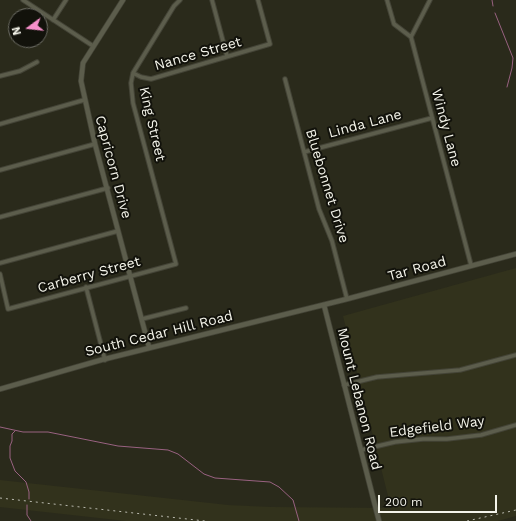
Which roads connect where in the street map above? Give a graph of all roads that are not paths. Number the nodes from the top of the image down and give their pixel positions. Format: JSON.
{"nodes":[{"id":1,"x":23,"y":0,"type":"edge"},
{"id":2,"x":66,"y":0,"type":"edge"},
{"id":3,"x":123,"y":0,"type":"edge"},
{"id":4,"x":180,"y":0,"type":"edge"},
{"id":5,"x":212,"y":0,"type":"edge"},
{"id":6,"x":258,"y":0,"type":"edge"},
{"id":7,"x":387,"y":0,"type":"edge"},
{"id":8,"x":430,"y":0,"type":"edge"},
{"id":9,"x":53,"y":20,"type":"junction"},
{"id":10,"x":411,"y":37,"type":"junction"},
{"id":11,"x":93,"y":46,"type":"junction"},
{"id":12,"x":227,"y":56,"type":"junction"},
{"id":13,"x":38,"y":62,"type":"dead end"},
{"id":14,"x":133,"y":73,"type":"junction"},
{"id":15,"x":0,"y":76,"type":"edge"},
{"id":16,"x":285,"y":79,"type":"dead end"},
{"id":17,"x":84,"y":100,"type":"junction"},
{"id":18,"x":432,"y":118,"type":"junction"},
{"id":19,"x":0,"y":124,"type":"edge"},
{"id":20,"x":95,"y":144,"type":"junction"},
{"id":21,"x":304,"y":152,"type":"junction"},
{"id":22,"x":0,"y":170,"type":"edge"},
{"id":23,"x":108,"y":188,"type":"junction"},
{"id":24,"x":0,"y":217,"type":"edge"},
{"id":25,"x":118,"y":231,"type":"junction"},
{"id":26,"x":516,"y":254,"type":"edge"},
{"id":27,"x":0,"y":263,"type":"edge"},
{"id":28,"x":176,"y":264,"type":"joint"},
{"id":29,"x":471,"y":266,"type":"junction"},
{"id":30,"x":0,"y":274,"type":"edge"},
{"id":31,"x":130,"y":275,"type":"junction"},
{"id":32,"x":86,"y":287,"type":"junction"},
{"id":33,"x":347,"y":299,"type":"junction"},
{"id":34,"x":324,"y":305,"type":"junction"},
{"id":35,"x":186,"y":308,"type":"dead end"},
{"id":36,"x":142,"y":319,"type":"junction"},
{"id":37,"x":149,"y":348,"type":"junction"},
{"id":38,"x":516,"y":355,"type":"edge"},
{"id":39,"x":105,"y":360,"type":"junction"},
{"id":40,"x":344,"y":385,"type":"junction"},
{"id":41,"x":0,"y":389,"type":"edge"},
{"id":42,"x":516,"y":425,"type":"edge"},
{"id":43,"x":361,"y":450,"type":"junction"},
{"id":44,"x":379,"y":521,"type":"edge"}],
"edges":[{"from":1,"to":9,"type":"street"},
{"from":2,"to":9,"type":"street"},
{"from":3,"to":11,"type":"street","name":"Capricorn Drive"},
{"from":4,"to":14,"type":"street","name":"King Street"},
{"from":5,"to":12,"type":"street"},
{"from":6,"to":12,"type":"street","name":"Nance Street"},
{"from":7,"to":10,"type":"street"},
{"from":8,"to":10,"type":"street"},
{"from":9,"to":11,"type":"street"},
{"from":10,"to":18,"type":"street","name":"Windy Lane"},
{"from":11,"to":17,"type":"street","name":"Capricorn Drive"},
{"from":12,"to":14,"type":"street","name":"Nance Street"},
{"from":13,"to":15,"type":"street"},
{"from":14,"to":28,"type":"street","name":"King Street"},
{"from":16,"to":21,"type":"street","name":"Bluebonnet Drive"},
{"from":17,"to":19,"type":"street"},
{"from":17,"to":20,"type":"street","name":"Capricorn Drive"},
{"from":18,"to":21,"type":"street","name":"Linda Lane"},
{"from":18,"to":29,"type":"street","name":"Windy Lane"},
{"from":20,"to":22,"type":"street"},
{"from":20,"to":23,"type":"street","name":"Capricorn Drive"},
{"from":21,"to":33,"type":"street","name":"Bluebonnet Drive"},
{"from":23,"to":24,"type":"street"},
{"from":23,"to":25,"type":"street","name":"Capricorn Drive"},
{"from":25,"to":27,"type":"street"},
{"from":25,"to":31,"type":"street","name":"Capricorn Drive"},
{"from":26,"to":29,"type":"street","name":"Tar Road"},
{"from":28,"to":31,"type":"street","name":"Carberry Street"},
{"from":29,"to":33,"type":"street","name":"Tar Road"},
{"from":30,"to":32,"type":"street","name":"Carberry Street"},
{"from":31,"to":32,"type":"street","name":"Carberry Street"},
{"from":31,"to":36,"type":"street","name":"Capricorn Drive"},
{"from":32,"to":39,"type":"street"},
{"from":33,"to":34,"type":"street","name":"Tar Road"},
{"from":34,"to":37,"type":"street","name":"South Cedar Hill Road"},
{"from":34,"to":40,"type":"street","name":"Mount Lebanon Road"},
{"from":35,"to":36,"type":"street"},
{"from":36,"to":37,"type":"street","name":"Capricorn Drive"},
{"from":37,"to":39,"type":"street","name":"South Cedar Hill Road"},
{"from":38,"to":40,"type":"street"},
{"from":39,"to":41,"type":"street","name":"South Cedar Hill Road"},
{"from":40,"to":43,"type":"street","name":"Mount Lebanon Road"},
{"from":42,"to":43,"type":"street","name":"Edgefield Way"},
{"from":43,"to":44,"type":"street","name":"Mount Lebanon Road"}]}
